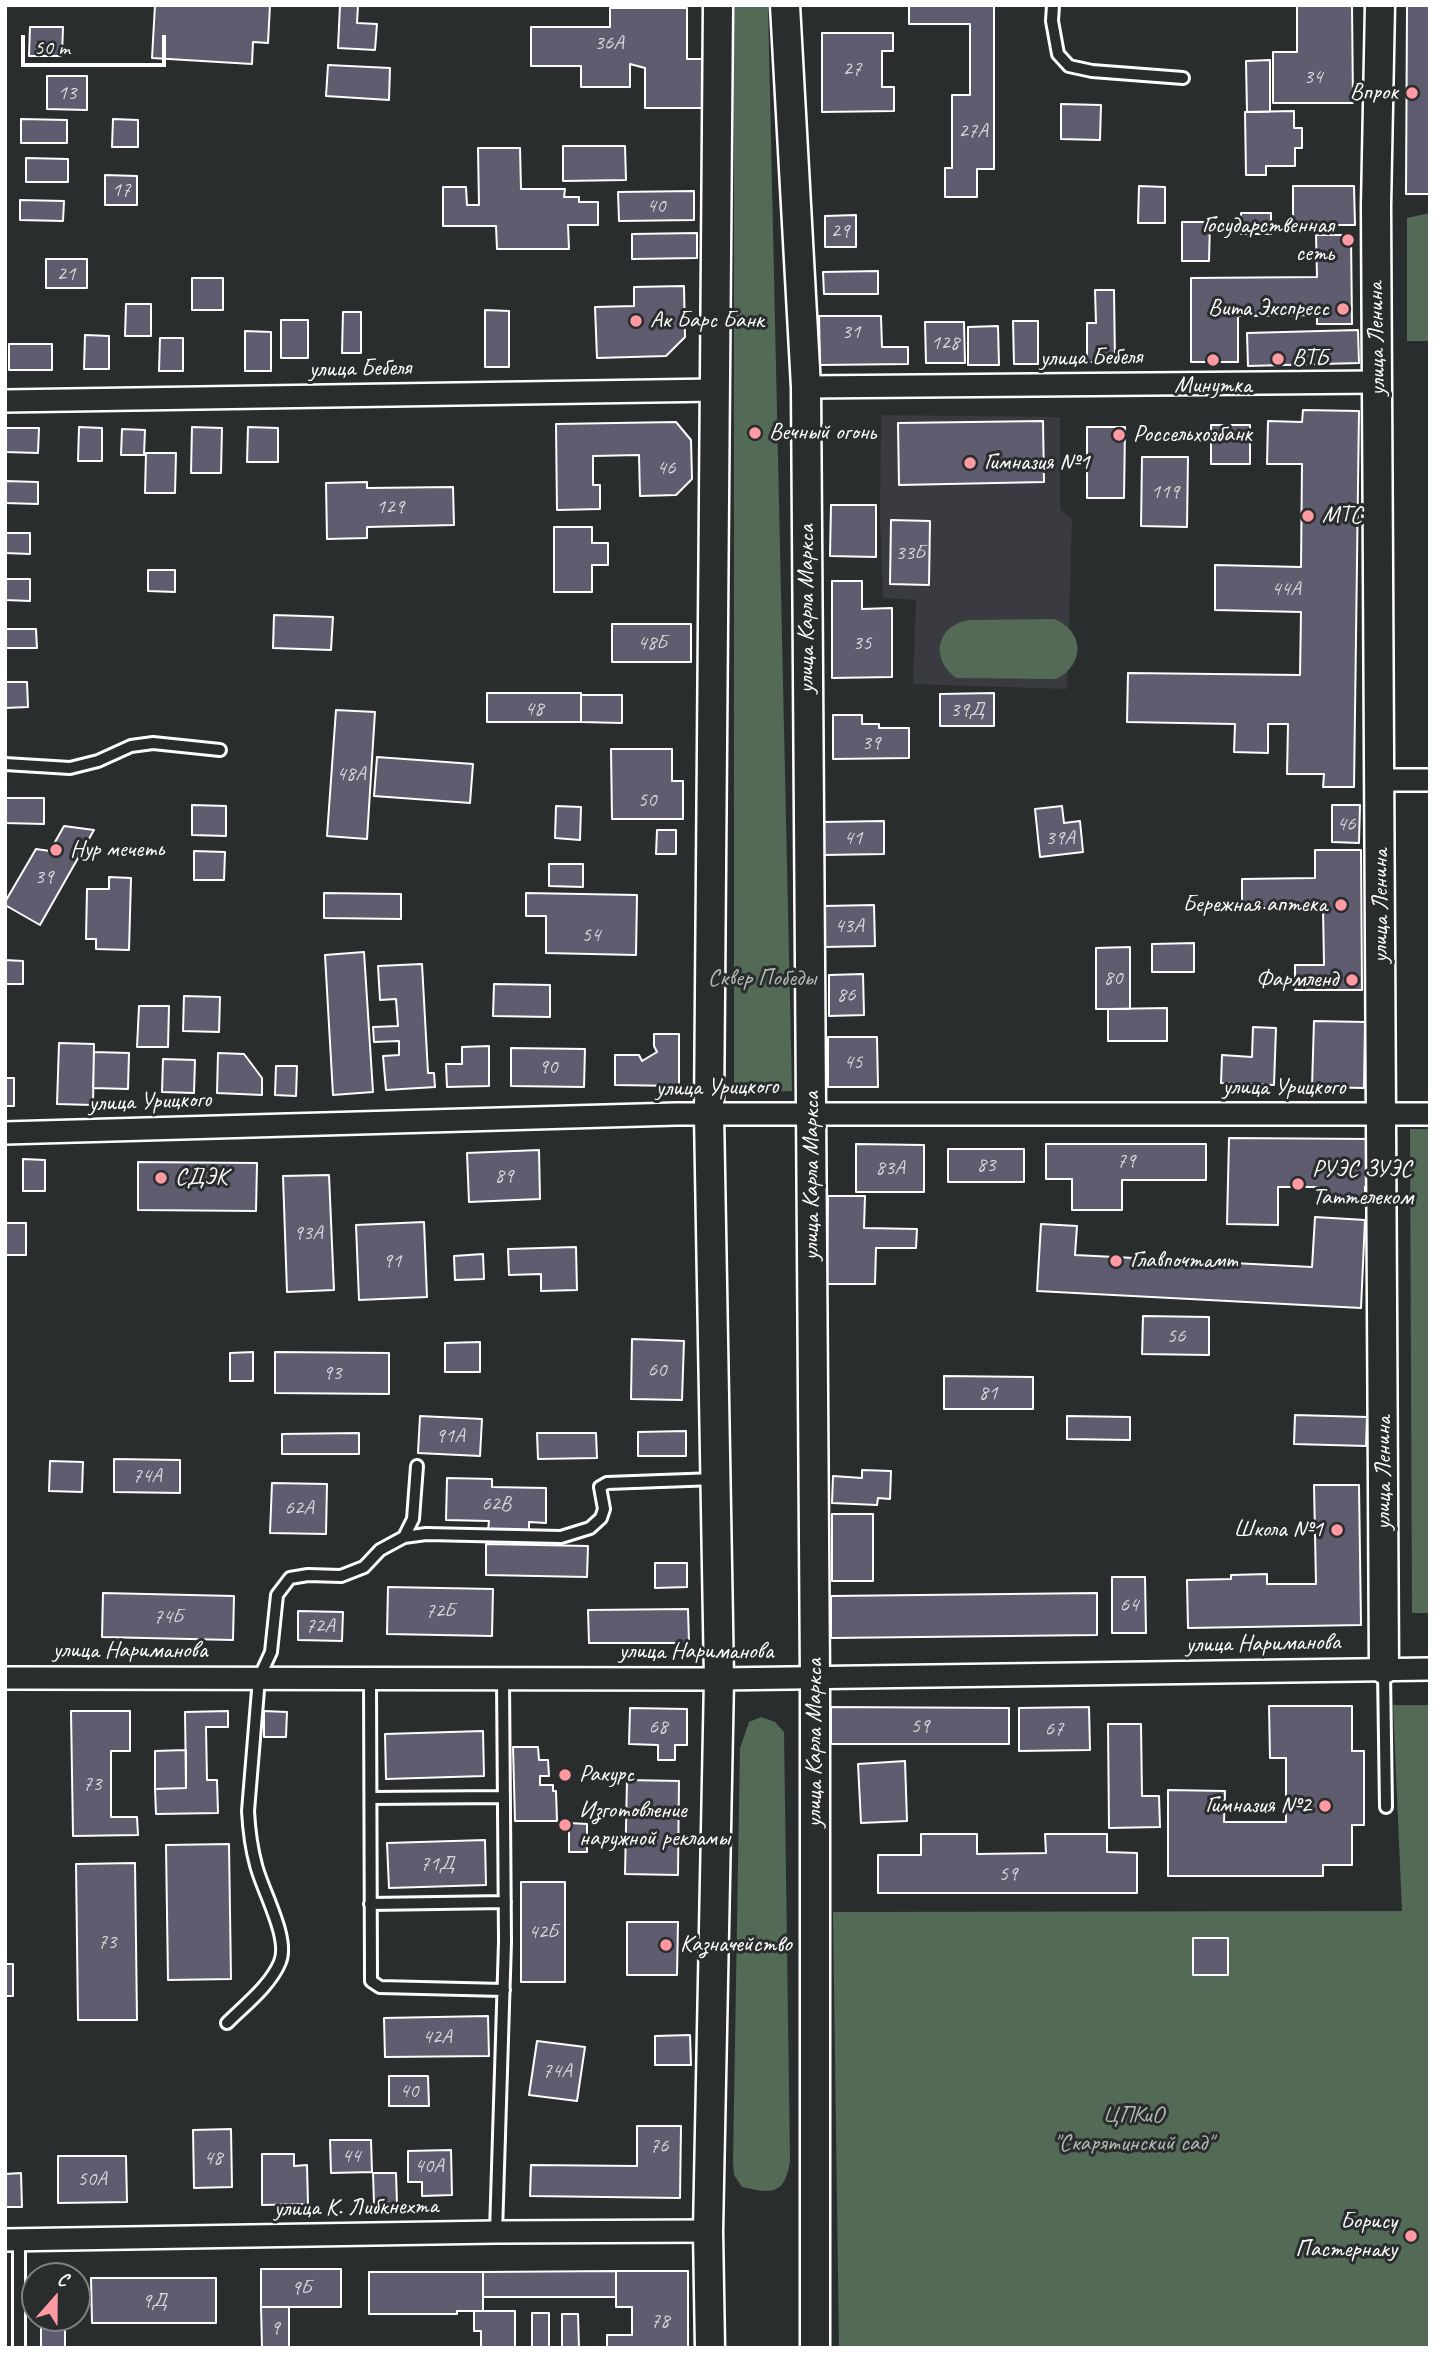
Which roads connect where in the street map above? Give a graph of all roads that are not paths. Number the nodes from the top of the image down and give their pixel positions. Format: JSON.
{"nodes":[{"id":1,"x":718,"y":5,"type":"edge"},
{"id":2,"x":786,"y":5,"type":"edge"},
{"id":3,"x":1053,"y":5,"type":"edge"},
{"id":4,"x":1380,"y":5,"type":"edge"},
{"id":5,"x":1183,"y":78,"type":"dead end"},
{"id":6,"x":1378,"y":382,"type":"junction"},
{"id":7,"x":806,"y":387,"type":"junction"},
{"id":8,"x":716,"y":390,"type":"junction"},
{"id":9,"x":5,"y":401,"type":"edge"},
{"id":10,"x":220,"y":750,"type":"dead end"},
{"id":11,"x":5,"y":764,"type":"edge"},
{"id":12,"x":1380,"y":780,"type":"junction"},
{"id":13,"x":1430,"y":780,"type":"edge"},
{"id":14,"x":811,"y":1113,"type":"junction"},
{"id":15,"x":709,"y":1114,"type":"junction"},
{"id":16,"x":1382,"y":1114,"type":"junction"},
{"id":17,"x":1430,"y":1114,"type":"edge"},
{"id":18,"x":5,"y":1133,"type":"edge"},
{"id":19,"x":416,"y":1466,"type":"dead end"},
{"id":20,"x":715,"y":1479,"type":"junction"},
{"id":21,"x":404,"y":1536,"type":"junction"},
{"id":22,"x":1384,"y":1669,"type":"junction"},
{"id":23,"x":1430,"y":1669,"type":"edge"},
{"id":24,"x":5,"y":1678,"type":"edge"},
{"id":25,"x":258,"y":1678,"type":"junction"},
{"id":26,"x":370,"y":1678,"type":"junction"},
{"id":27,"x":503,"y":1678,"type":"junction"},
{"id":28,"x":815,"y":1678,"type":"junction"},
{"id":29,"x":719,"y":1679,"type":"junction"},
{"id":30,"x":504,"y":1797,"type":"junction"},
{"id":31,"x":370,"y":1798,"type":"junction"},
{"id":32,"x":1385,"y":1808,"type":"dead end"},
{"id":33,"x":505,"y":1902,"type":"junction"},
{"id":34,"x":370,"y":1904,"type":"junction"},
{"id":35,"x":504,"y":1990,"type":"junction"},
{"id":36,"x":227,"y":2023,"type":"dead end"},
{"id":37,"x":708,"y":2231,"type":"junction"},
{"id":38,"x":496,"y":2232,"type":"junction"},
{"id":39,"x":12,"y":2240,"type":"edge"},
{"id":40,"x":19,"y":2348,"type":"edge"},
{"id":41,"x":710,"y":2348,"type":"edge"},
{"id":42,"x":815,"y":2348,"type":"edge"}],
"edges":[{"from":1,"to":8,"type":"main road"},
{"from":2,"to":7,"type":"main road","name":"улица Карла Маркса"},
{"from":3,"to":5,"type":"lane"},
{"from":4,"to":6,"type":"main road","name":"улица Ленина"},
{"from":6,"to":7,"type":"street","name":"улица Бебеля"},
{"from":6,"to":12,"type":"main road","name":"улица Ленина"},
{"from":7,"to":14,"type":"main road","name":"улица Карла Маркса"},
{"from":8,"to":9,"type":"street","name":"улица Бебеля"},
{"from":8,"to":15,"type":"main road"},
{"from":10,"to":11,"type":"lane"},
{"from":12,"to":13,"type":"street"},
{"from":12,"to":16,"type":"main road","name":"улица Ленина"},
{"from":14,"to":15,"type":"street","name":"улица Урицкого"},
{"from":14,"to":16,"type":"street","name":"улица Урицкого"},
{"from":14,"to":28,"type":"main road","name":"улица Карла Маркса"},
{"from":15,"to":18,"type":"street","name":"улица Урицкого"},
{"from":15,"to":20,"type":"main road"},
{"from":16,"to":17,"type":"street","name":"улица Урицкого"},
{"from":16,"to":22,"type":"main road","name":"улица Ленина"},
{"from":19,"to":21,"type":"lane"},
{"from":20,"to":21,"type":"lane"},
{"from":20,"to":29,"type":"main road"},
{"from":21,"to":25,"type":"lane"},
{"from":22,"to":23,"type":"street","name":"улица Нариманова"},
{"from":22,"to":28,"type":"street","name":"улица Нариманова"},
{"from":22,"to":32,"type":"lane","name":"улица Ленина"},
{"from":24,"to":25,"type":"street","name":"улица Нариманова"},
{"from":25,"to":26,"type":"street","name":"улица Нариманова"},
{"from":25,"to":36,"type":"lane"},
{"from":26,"to":27,"type":"street","name":"улица Нариманова"},
{"from":26,"to":31,"type":"lane"},
{"from":27,"to":29,"type":"street","name":"улица Нариманова"},
{"from":27,"to":30,"type":"lane"},
{"from":28,"to":29,"type":"street","name":"улица Нариманова"},
{"from":28,"to":42,"type":"main road","name":"улица Карла Маркса"},
{"from":29,"to":37,"type":"main road"},
{"from":30,"to":31,"type":"lane"},
{"from":30,"to":33,"type":"lane"},
{"from":31,"to":34,"type":"lane"},
{"from":33,"to":34,"type":"lane"},
{"from":33,"to":35,"type":"lane"},
{"from":34,"to":35,"type":"lane"},
{"from":35,"to":38,"type":"lane"},
{"from":37,"to":38,"type":"street","name":"улица К. Либкнехта"},
{"from":37,"to":41,"type":"main road"},
{"from":38,"to":39,"type":"street","name":"улица К. Либкнехта"},
{"from":39,"to":40,"type":"lane"}]}
